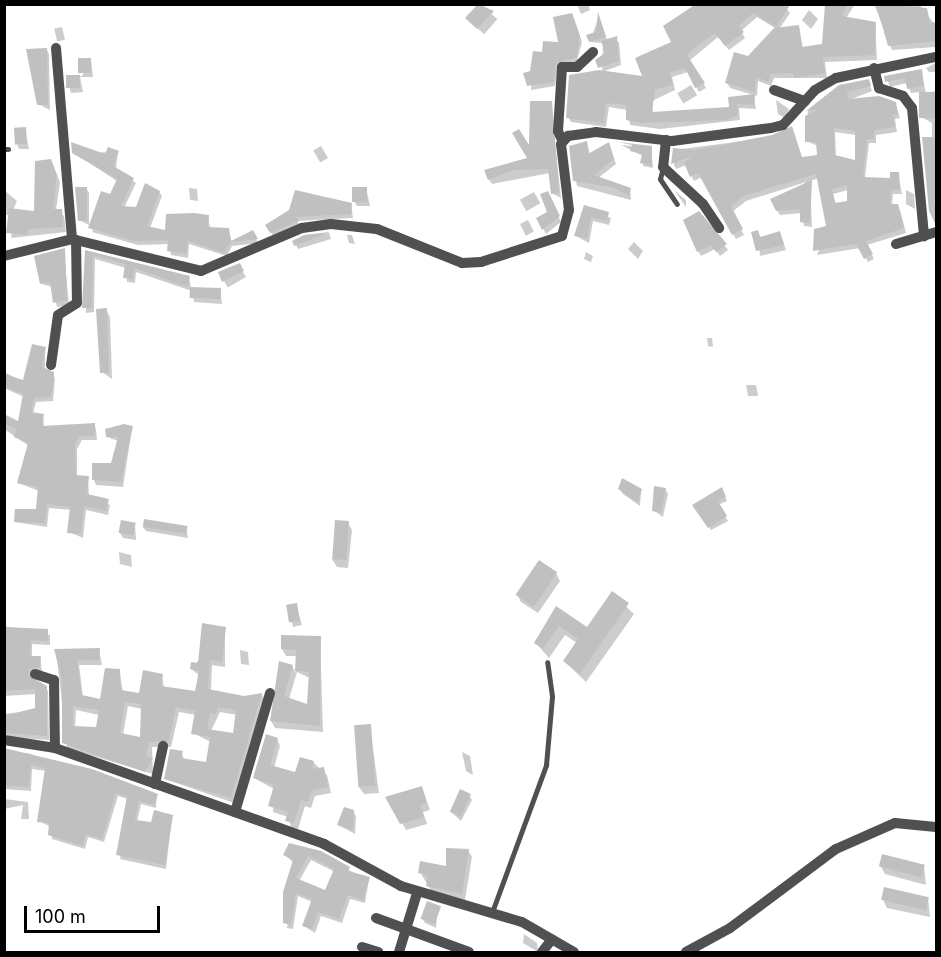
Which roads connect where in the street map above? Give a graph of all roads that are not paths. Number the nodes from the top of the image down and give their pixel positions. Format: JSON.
{"nodes":[{"id":1,"x":56,"y":48,"type":"dead end"},
{"id":2,"x":593,"y":52,"type":"dead end"},
{"id":3,"x":936,"y":57,"type":"edge"},
{"id":4,"x":874,"y":68,"type":"junction"},
{"id":5,"x":774,"y":90,"type":"dead end"},
{"id":6,"x":805,"y":100,"type":"junction"},
{"id":7,"x":562,"y":140,"type":"junction"},
{"id":8,"x":666,"y":140,"type":"junction"},
{"id":9,"x":663,"y":167,"type":"junction"},
{"id":10,"x":677,"y":204,"type":"dead end"},
{"id":11,"x":719,"y":228,"type":"dead end"},
{"id":12,"x":936,"y":232,"type":"edge"},
{"id":13,"x":924,"y":236,"type":"junction"},
{"id":14,"x":74,"y":240,"type":"junction"},
{"id":15,"x":896,"y":244,"type":"dead end"},
{"id":16,"x":4,"y":256,"type":"edge"},
{"id":17,"x":51,"y":365,"type":"dead end"},
{"id":18,"x":547,"y":662,"type":"dead end"},
{"id":19,"x":34,"y":674,"type":"dead end"},
{"id":20,"x":270,"y":693,"type":"dead end"},
{"id":21,"x":4,"y":740,"type":"edge"},
{"id":22,"x":162,"y":746,"type":"dead end"},
{"id":23,"x":55,"y":748,"type":"junction"},
{"id":24,"x":155,"y":784,"type":"junction"},
{"id":25,"x":235,"y":812,"type":"junction"},
{"id":26,"x":936,"y":827,"type":"edge"},
{"id":27,"x":417,"y":893,"type":"junction"},
{"id":28,"x":492,"y":912,"type":"junction"},
{"id":29,"x":376,"y":918,"type":"dead end"},
{"id":30,"x":406,"y":928,"type":"junction"},
{"id":31,"x":552,"y":939,"type":"junction"},
{"id":32,"x":362,"y":947,"type":"dead end"},
{"id":33,"x":378,"y":952,"type":"edge"},
{"id":34,"x":399,"y":952,"type":"edge"},
{"id":35,"x":469,"y":952,"type":"edge"},
{"id":36,"x":542,"y":952,"type":"edge"},
{"id":37,"x":574,"y":952,"type":"edge"},
{"id":38,"x":686,"y":952,"type":"edge"}],
"edges":[{"from":1,"to":14,"type":"street"},
{"from":2,"to":7,"type":"street"},
{"from":3,"to":4,"type":"street"},
{"from":4,"to":6,"type":"street"},
{"from":4,"to":13,"type":"street"},
{"from":5,"to":6,"type":"street"},
{"from":6,"to":8,"type":"street"},
{"from":7,"to":8,"type":"street"},
{"from":7,"to":14,"type":"street"},
{"from":8,"to":9,"type":"street"},
{"from":9,"to":10,"type":"lane"},
{"from":9,"to":11,"type":"street"},
{"from":12,"to":13,"type":"street"},
{"from":13,"to":15,"type":"street"},
{"from":14,"to":16,"type":"street"},
{"from":14,"to":17,"type":"street"},
{"from":18,"to":28,"type":"lane"},
{"from":19,"to":23,"type":"street"},
{"from":20,"to":25,"type":"street"},
{"from":21,"to":23,"type":"street"},
{"from":22,"to":24,"type":"street"},
{"from":23,"to":24,"type":"street"},
{"from":24,"to":25,"type":"street"},
{"from":25,"to":27,"type":"street"},
{"from":26,"to":38,"type":"street"},
{"from":27,"to":28,"type":"street"},
{"from":27,"to":30,"type":"street"},
{"from":28,"to":31,"type":"street"},
{"from":29,"to":30,"type":"street"},
{"from":30,"to":34,"type":"street"},
{"from":30,"to":35,"type":"street"},
{"from":31,"to":36,"type":"street"},
{"from":31,"to":37,"type":"street"},
{"from":32,"to":33,"type":"street"}]}
